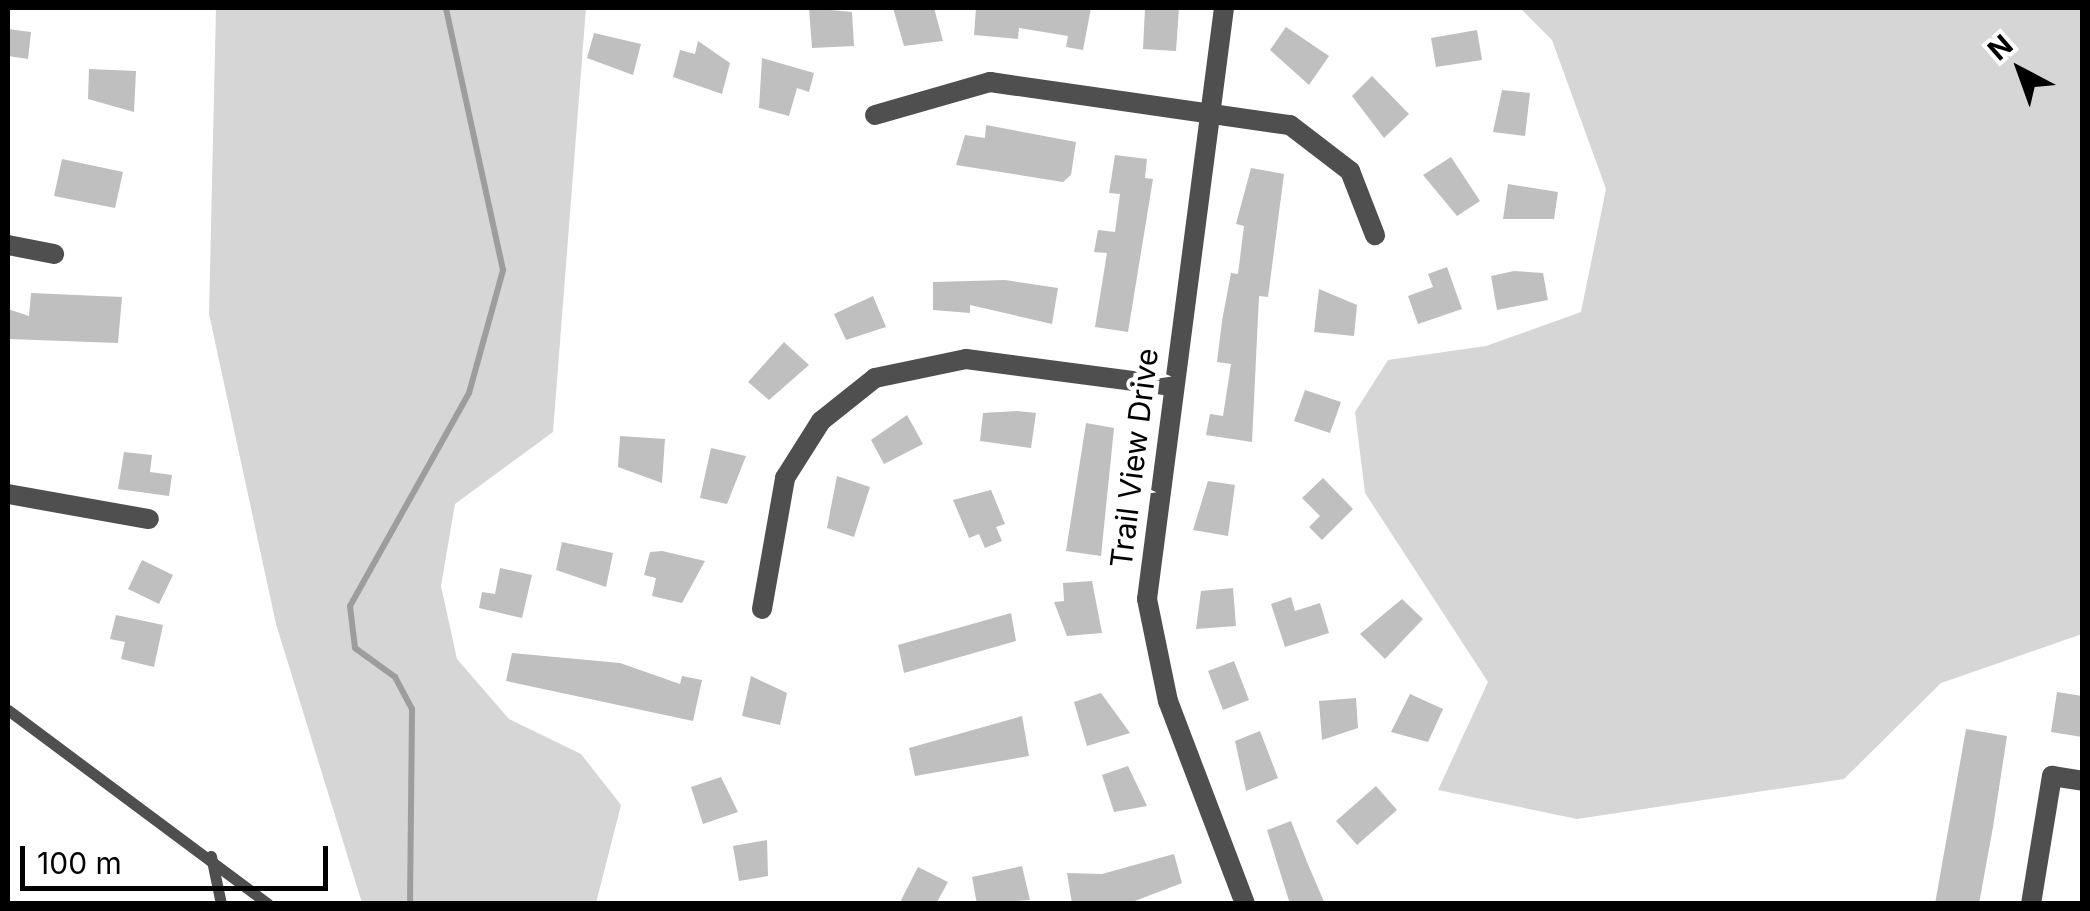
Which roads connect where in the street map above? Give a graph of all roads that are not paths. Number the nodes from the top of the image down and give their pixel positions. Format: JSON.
{"nodes":[{"id":1,"x":1224,"y":8,"type":"edge"},
{"id":2,"x":1215,"y":114,"type":"junction"},
{"id":3,"x":875,"y":115,"type":"dead end"},
{"id":4,"x":1375,"y":234,"type":"dead end"},
{"id":5,"x":8,"y":245,"type":"edge"},
{"id":6,"x":54,"y":254,"type":"dead end"},
{"id":7,"x":1172,"y":386,"type":"junction"},
{"id":8,"x":8,"y":494,"type":"edge"},
{"id":9,"x":149,"y":519,"type":"dead end"},
{"id":10,"x":762,"y":609,"type":"dead end"},
{"id":11,"x":8,"y":710,"type":"edge"},
{"id":12,"x":2082,"y":781,"type":"edge"},
{"id":13,"x":211,"y":856,"type":"junction"},
{"id":14,"x":222,"y":904,"type":"edge"},
{"id":15,"x":268,"y":904,"type":"edge"},
{"id":16,"x":1245,"y":904,"type":"edge"},
{"id":17,"x":2030,"y":904,"type":"edge"}],
"edges":[{"from":1,"to":2,"type":"street","name":"Trail View Drive"},
{"from":2,"to":3,"type":"street"},
{"from":2,"to":4,"type":"street"},
{"from":2,"to":7,"type":"street","name":"Trail View Drive"},
{"from":5,"to":6,"type":"street"},
{"from":7,"to":10,"type":"street"},
{"from":7,"to":16,"type":"street","name":"Trail View Drive"},
{"from":8,"to":9,"type":"street"},
{"from":11,"to":13,"type":"lane"},
{"from":12,"to":17,"type":"street"},
{"from":13,"to":14,"type":"lane"},
{"from":13,"to":15,"type":"lane"}]}
